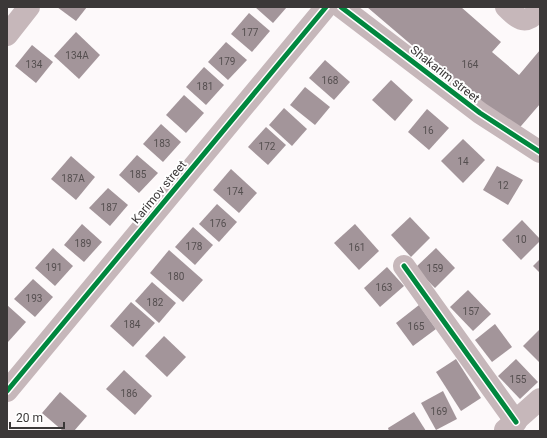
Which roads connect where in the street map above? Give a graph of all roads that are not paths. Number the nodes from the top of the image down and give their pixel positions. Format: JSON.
{"nodes":[{"id":1,"x":29,"y":7,"type":"edge"},
{"id":2,"x":326,"y":7,"type":"edge"},
{"id":3,"x":341,"y":7,"type":"edge"},
{"id":4,"x":506,"y":7,"type":"edge"},
{"id":5,"x":540,"y":9,"type":"edge"},
{"id":6,"x":7,"y":35,"type":"edge"},
{"id":7,"x":540,"y":152,"type":"edge"},
{"id":8,"x":404,"y":266,"type":"dead end"},
{"id":9,"x":7,"y":391,"type":"edge"},
{"id":10,"x":540,"y":399,"type":"edge"},
{"id":11,"x":510,"y":426,"type":"edge"}],
"edges":[{"from":1,"to":6,"type":"street"},
{"from":2,"to":9,"type":"street","name":"Karimov street"},
{"from":3,"to":7,"type":"street","name":"Shakarim street"},
{"from":4,"to":5,"type":"street"},
{"from":8,"to":11,"type":"street"},
{"from":10,"to":11,"type":"street"}]}
